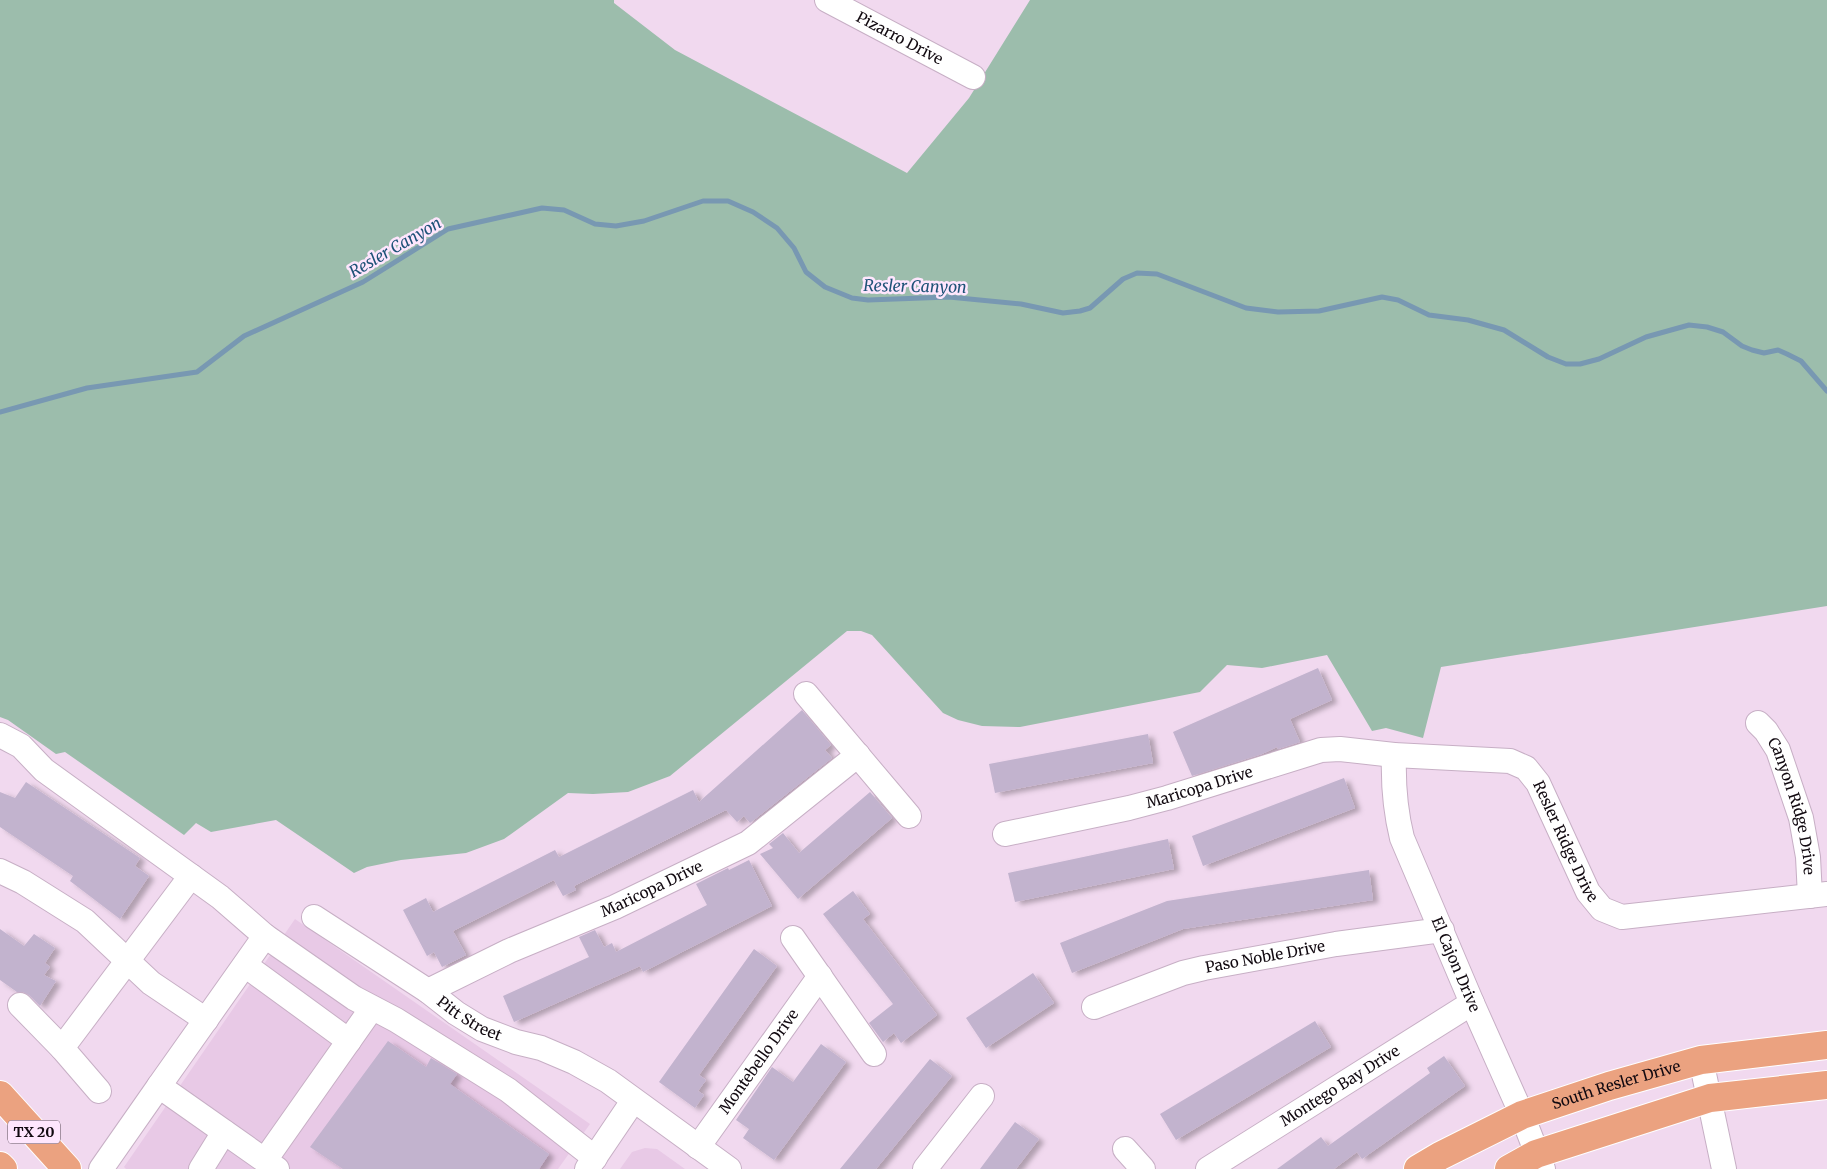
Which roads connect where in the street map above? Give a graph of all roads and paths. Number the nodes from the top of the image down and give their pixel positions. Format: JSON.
{"nodes":[{"id":1,"x":827,"y":0,"type":"edge"},
{"id":2,"x":973,"y":77,"type":"dead end"},
{"id":3,"x":806,"y":694,"type":"dead end"},
{"id":4,"x":1758,"y":723,"type":"dead end"},
{"id":5,"x":0,"y":734,"type":"edge"},
{"id":6,"x":1394,"y":755,"type":"junction"},
{"id":7,"x":858,"y":756,"type":"junction"},
{"id":8,"x":909,"y":816,"type":"dead end"},
{"id":9,"x":1004,"y":834,"type":"dead end"},
{"id":10,"x":0,"y":871,"type":"edge"},
{"id":11,"x":191,"y":876,"type":"junction"},
{"id":12,"x":1819,"y":895,"type":"edge"},
{"id":13,"x":314,"y":917,"type":"dead end"},
{"id":14,"x":1442,"y":930,"type":"junction"},
{"id":15,"x":266,"y":936,"type":"junction"},
{"id":16,"x":793,"y":938,"type":"dead end"},
{"id":17,"x":128,"y":961,"type":"junction"},
{"id":18,"x":245,"y":965,"type":"junction"},
{"id":19,"x":820,"y":976,"type":"junction"},
{"id":20,"x":428,"y":990,"type":"junction"},
{"id":21,"x":1472,"y":1003,"type":"junction"},
{"id":22,"x":20,"y":1005,"type":"dead end"},
{"id":23,"x":1094,"y":1007,"type":"dead end"},
{"id":24,"x":372,"y":1008,"type":"junction"},
{"id":25,"x":206,"y":1020,"type":"junction"},
{"id":26,"x":349,"y":1041,"type":"junction"},
{"id":27,"x":1827,"y":1045,"type":"edge"},
{"id":28,"x":62,"y":1048,"type":"junction"},
{"id":29,"x":874,"y":1054,"type":"dead end"},
{"id":30,"x":1701,"y":1060,"type":"junction"},
{"id":31,"x":1827,"y":1084,"type":"edge"},
{"id":32,"x":159,"y":1086,"type":"junction"},
{"id":33,"x":99,"y":1091,"type":"dead end"},
{"id":34,"x":0,"y":1095,"type":"edge"},
{"id":35,"x":982,"y":1096,"type":"dead end"},
{"id":36,"x":1710,"y":1098,"type":"junction"},
{"id":37,"x":634,"y":1101,"type":"junction"},
{"id":38,"x":1522,"y":1115,"type":"junction"},
{"id":39,"x":224,"y":1132,"type":"junction"},
{"id":40,"x":698,"y":1147,"type":"junction"},
{"id":41,"x":1125,"y":1149,"type":"dead end"},
{"id":42,"x":1539,"y":1162,"type":"edge"},
{"id":43,"x":591,"y":1164,"type":"edge"},
{"id":44,"x":271,"y":1165,"type":"edge"},
{"id":45,"x":0,"y":1166,"type":"edge"},
{"id":46,"x":3,"y":1169,"type":"edge"},
{"id":47,"x":67,"y":1169,"type":"edge"},
{"id":48,"x":101,"y":1169,"type":"edge"},
{"id":49,"x":201,"y":1169,"type":"edge"},
{"id":50,"x":729,"y":1169,"type":"edge"},
{"id":51,"x":925,"y":1169,"type":"edge"},
{"id":52,"x":1142,"y":1169,"type":"edge"},
{"id":53,"x":1208,"y":1169,"type":"edge"},
{"id":54,"x":1418,"y":1169,"type":"edge"},
{"id":55,"x":1509,"y":1169,"type":"edge"},
{"id":56,"x":1724,"y":1169,"type":"edge"}],
"edges":[{"from":1,"to":2,"type":"street","name":"Pizarro Drive"},
{"from":3,"to":7,"type":"street"},
{"from":4,"to":12,"type":"street","name":"Canyon Ridge Drive"},
{"from":5,"to":11,"type":"street"},
{"from":6,"to":9,"type":"street","name":"Maricopa Drive"},
{"from":6,"to":12,"type":"street","name":"Resler Ridge Drive"},
{"from":6,"to":14,"type":"street","name":"El Cajon Drive"},
{"from":7,"to":8,"type":"street"},
{"from":7,"to":20,"type":"street","name":"Maricopa Drive"},
{"from":10,"to":17,"type":"street"},
{"from":11,"to":15,"type":"street"},
{"from":11,"to":17,"type":"street"},
{"from":13,"to":20,"type":"street","name":"Pitt Street"},
{"from":14,"to":21,"type":"street","name":"El Cajon Drive"},
{"from":14,"to":23,"type":"street","name":"Paso Noble Drive"},
{"from":15,"to":18,"type":"street"},
{"from":15,"to":24,"type":"street"},
{"from":16,"to":19,"type":"street"},
{"from":17,"to":25,"type":"street"},
{"from":17,"to":28,"type":"street"},
{"from":18,"to":25,"type":"street"},
{"from":18,"to":26,"type":"street"},
{"from":19,"to":29,"type":"street"},
{"from":19,"to":40,"type":"street","name":"Montebello Drive"},
{"from":20,"to":37,"type":"street","name":"Pitt Street"},
{"from":21,"to":38,"type":"street","name":"El Cajon Drive"},
{"from":21,"to":53,"type":"street","name":"Montego Bay Drive"},
{"from":22,"to":28,"type":"street"},
{"from":24,"to":26,"type":"street"},
{"from":24,"to":43,"type":"street"},
{"from":25,"to":32,"type":"street"},
{"from":26,"to":44,"type":"street"},
{"from":27,"to":30,"type":"main road","name":"South Resler Drive"},
{"from":28,"to":33,"type":"street"},
{"from":30,"to":36,"type":"street"},
{"from":30,"to":38,"type":"main road","name":"South Resler Drive"},
{"from":31,"to":36,"type":"main road"},
{"from":32,"to":39,"type":"street"},
{"from":32,"to":48,"type":"street"},
{"from":34,"to":47,"type":"main road","number":"TX 20"},
{"from":35,"to":51,"type":"street"},
{"from":36,"to":42,"type":"main road"},
{"from":36,"to":56,"type":"street"},
{"from":37,"to":40,"type":"street","name":"Pitt Street"},
{"from":37,"to":43,"type":"street"},
{"from":38,"to":42,"type":"street","name":"El Cajon Drive"},
{"from":38,"to":54,"type":"main road","name":"South Resler Drive"},
{"from":39,"to":44,"type":"street"},
{"from":39,"to":49,"type":"street"},
{"from":40,"to":50,"type":"street","name":"Pitt Street"},
{"from":41,"to":52,"type":"street"},
{"from":42,"to":55,"type":"main road"},
{"from":45,"to":46,"type":"main road"}]}
